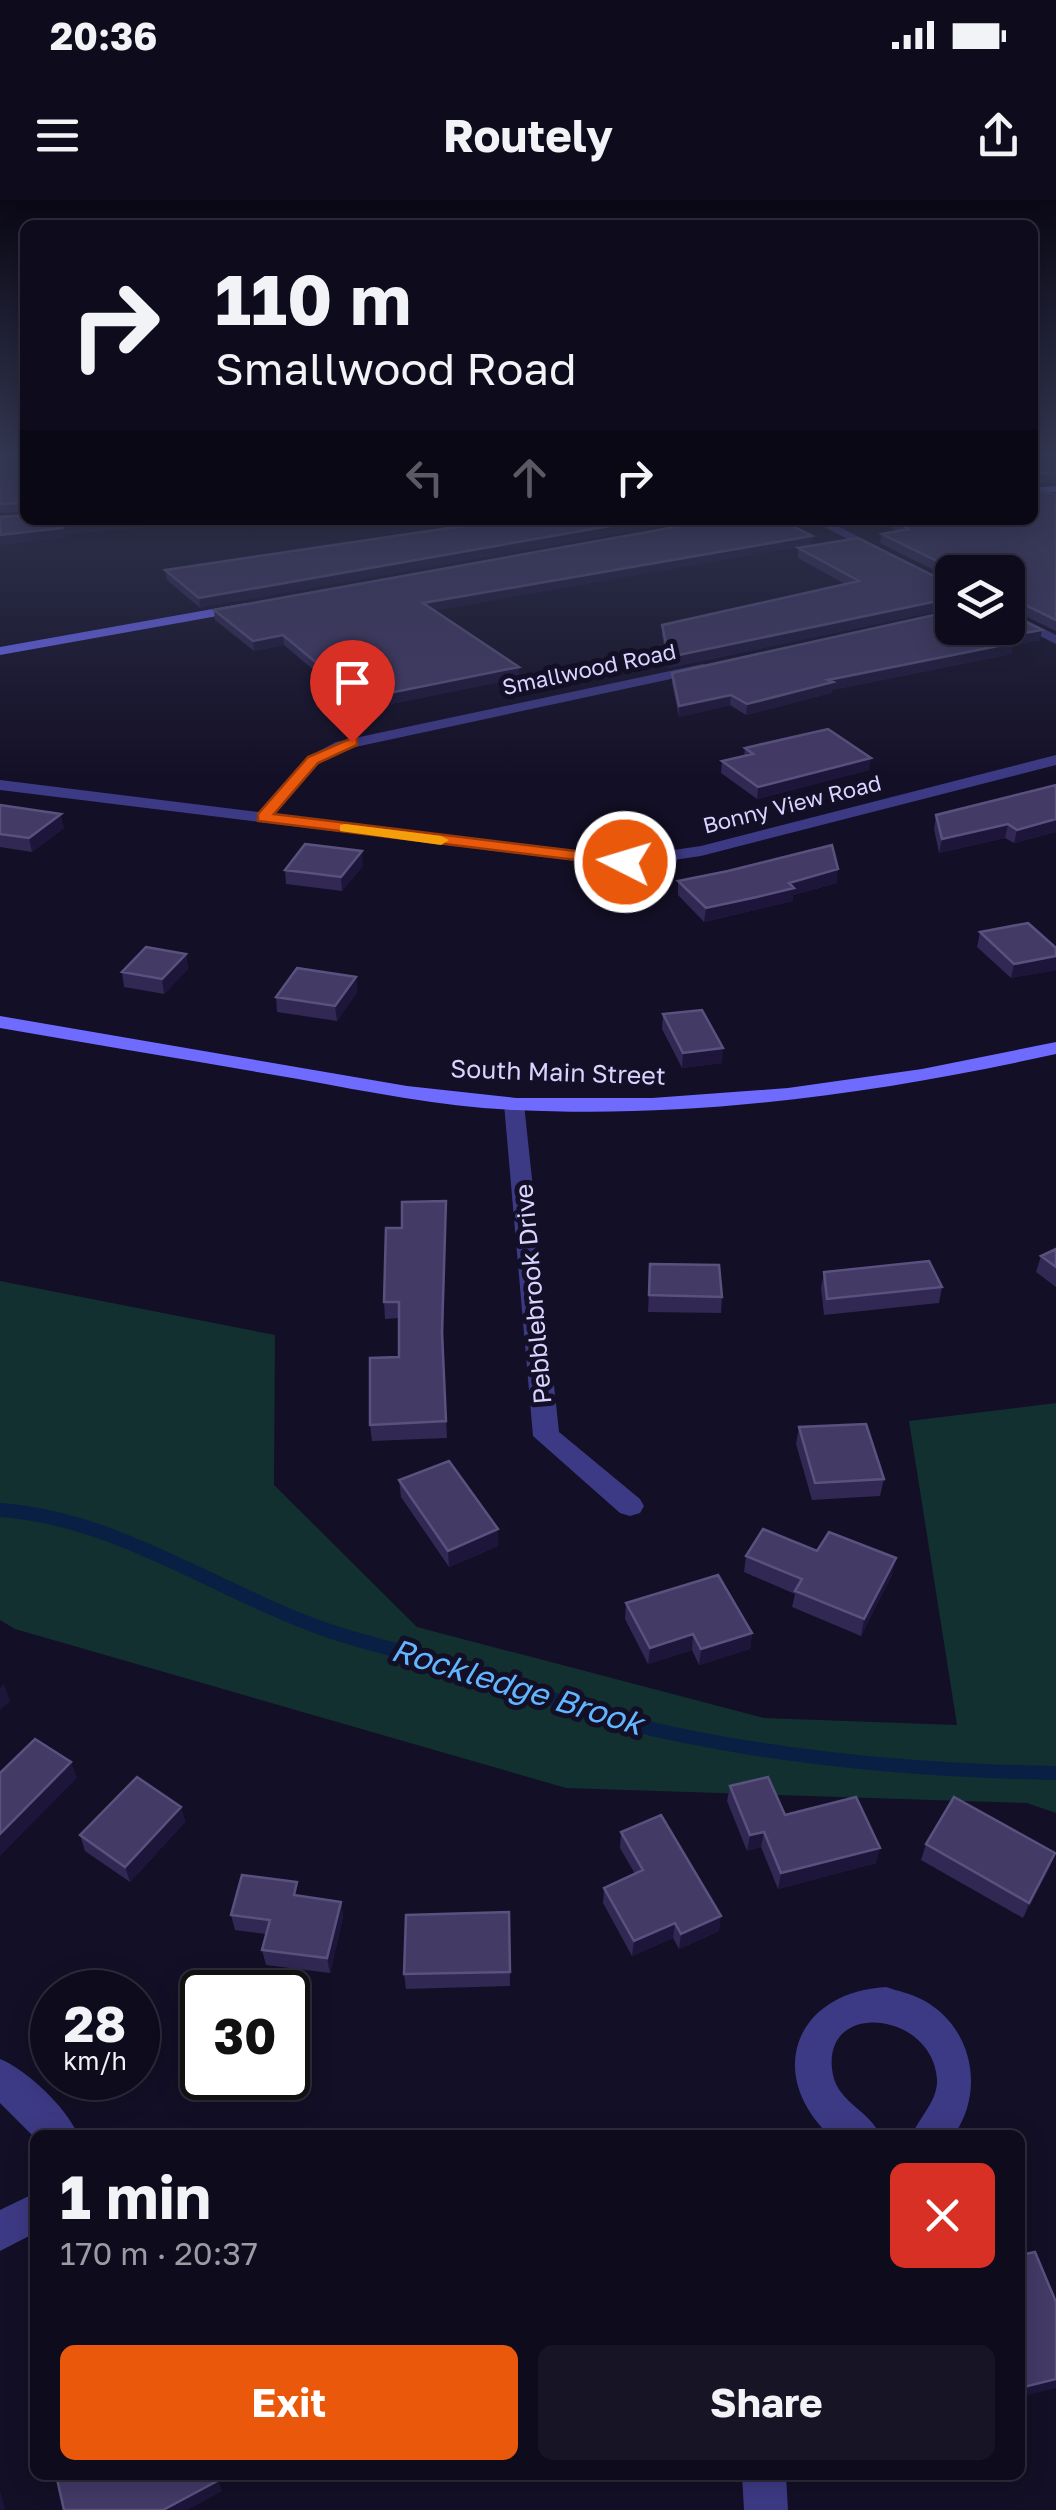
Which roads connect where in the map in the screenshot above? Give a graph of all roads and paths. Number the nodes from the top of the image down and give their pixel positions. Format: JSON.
{"nodes":[{"id":1,"x":256,"y":606,"type":"edge"},
{"id":2,"x":1025,"y":624,"type":"edge"},
{"id":3,"x":1056,"y":640,"type":"edge"},
{"id":4,"x":0,"y":651,"type":"edge"},
{"id":5,"x":720,"y":665,"type":"edge"},
{"id":6,"x":1056,"y":760,"type":"edge"},
{"id":7,"x":0,"y":785,"type":"edge"},
{"id":8,"x":263,"y":818,"type":"junction"},
{"id":9,"x":0,"y":1022,"type":"edge"},
{"id":10,"x":1056,"y":1048,"type":"edge"},
{"id":11,"x":514,"y":1104,"type":"junction"},
{"id":12,"x":630,"y":1506,"type":"dead end"},
{"id":13,"x":0,"y":2077,"type":"edge"},
{"id":14,"x":55,"y":2130,"type":"edge"},
{"id":15,"x":845,"y":2130,"type":"edge"},
{"id":16,"x":936,"y":2130,"type":"edge"},
{"id":17,"x":30,"y":2215,"type":"edge"},
{"id":18,"x":0,"y":2232,"type":"edge"},
{"id":19,"x":764,"y":2480,"type":"edge"},
{"id":20,"x":766,"y":2510,"type":"edge"}],
"edges":[{"from":1,"to":4,"type":"main road"},
{"from":2,"to":3,"type":"street"},
{"from":5,"to":8,"type":"street","name":"Smallwood Road"},
{"from":6,"to":8,"type":"street","name":"Bonny View Road"},
{"from":7,"to":8,"type":"street","name":"Bonny View Road"},
{"from":9,"to":11,"type":"main road","name":"South Main Street"},
{"from":10,"to":11,"type":"main road","name":"South Main Street"},
{"from":11,"to":12,"type":"street","name":"Pebblebrook Drive"},
{"from":13,"to":14,"type":"street"},
{"from":15,"to":16,"type":"street"},
{"from":17,"to":18,"type":"street"},
{"from":19,"to":20,"type":"street"}]}
